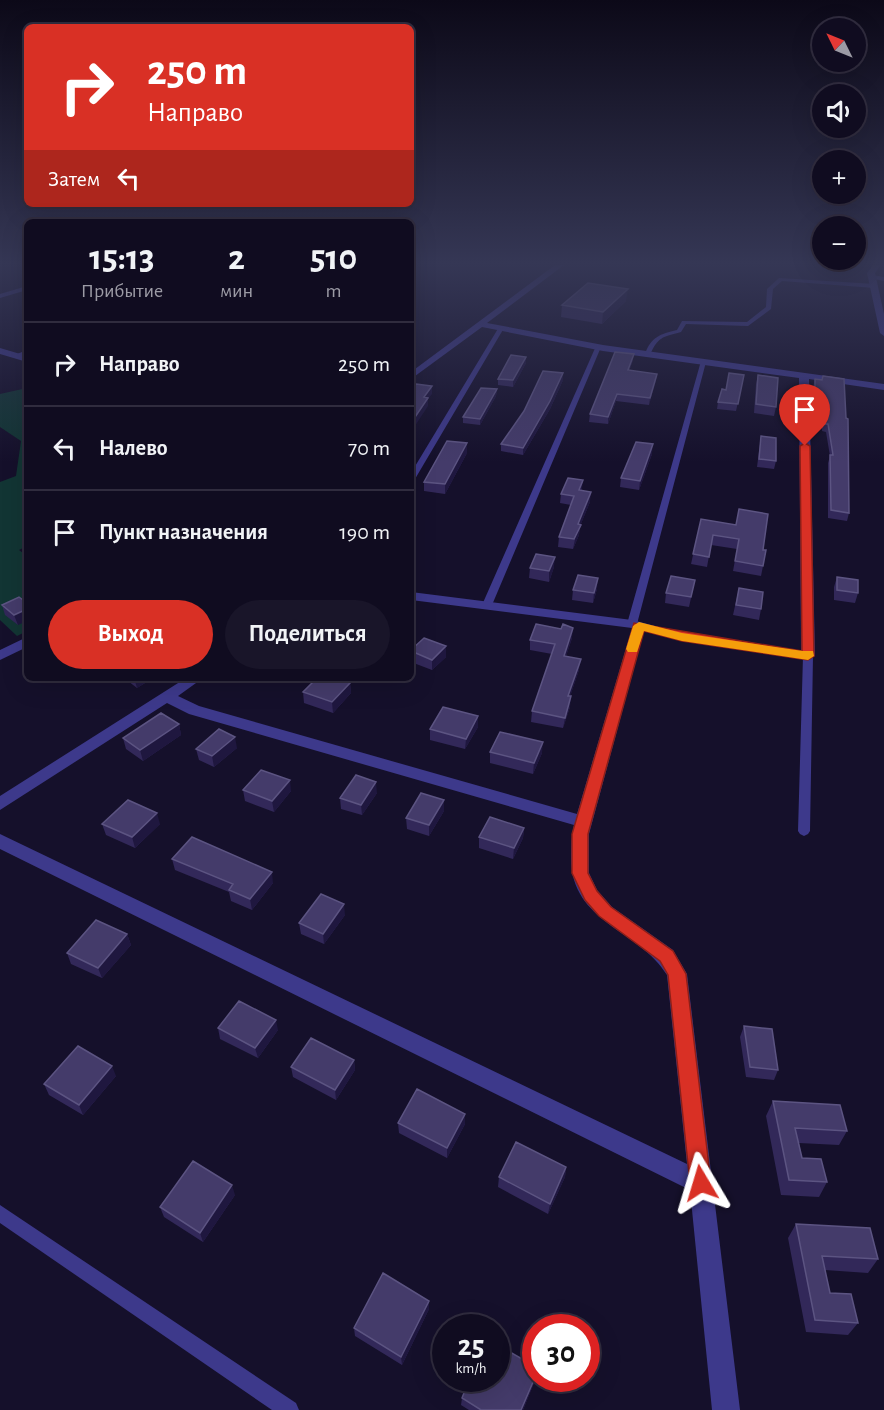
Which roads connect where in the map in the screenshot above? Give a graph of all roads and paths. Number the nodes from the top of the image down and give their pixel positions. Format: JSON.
{"nodes":[{"id":1,"x":469,"y":331,"type":"edge"},
{"id":2,"x":499,"y":331,"type":"edge"},
{"id":3,"x":515,"y":331,"type":"edge"},
{"id":4,"x":679,"y":331,"type":"edge"},
{"id":5,"x":598,"y":347,"type":"junction"},
{"id":6,"x":0,"y":351,"type":"edge"},
{"id":7,"x":24,"y":353,"type":"edge"},
{"id":8,"x":648,"y":354,"type":"junction"},
{"id":9,"x":15,"y":356,"type":"junction"},
{"id":10,"x":24,"y":358,"type":"edge"},
{"id":11,"x":0,"y":361,"type":"edge"},
{"id":12,"x":703,"y":362,"type":"junction"},
{"id":13,"x":414,"y":374,"type":"edge"},
{"id":14,"x":804,"y":376,"type":"junction"},
{"id":15,"x":884,"y":387,"type":"edge"},
{"id":16,"x":414,"y":474,"type":"edge"},
{"id":17,"x":414,"y":596,"type":"edge"},
{"id":18,"x":487,"y":606,"type":"junction"},
{"id":19,"x":635,"y":625,"type":"junction"},
{"id":20,"x":24,"y":642,"type":"edge"},
{"id":21,"x":1,"y":653,"type":"edge"},
{"id":22,"x":808,"y":656,"type":"junction"},
{"id":23,"x":191,"y":681,"type":"edge"},
{"id":24,"x":166,"y":697,"type":"junction"},
{"id":25,"x":0,"y":804,"type":"edge"},
{"id":26,"x":584,"y":822,"type":"junction"},
{"id":27,"x":804,"y":831,"type":"dead end"},
{"id":28,"x":0,"y":841,"type":"edge"},
{"id":29,"x":701,"y":1183,"type":"junction"},
{"id":30,"x":0,"y":1213,"type":"edge"},
{"id":31,"x":289,"y":1410,"type":"edge"},
{"id":32,"x":726,"y":1410,"type":"edge"}],
"edges":[{"from":1,"to":13,"type":"street"},
{"from":2,"to":16,"type":"lane"},
{"from":3,"to":5,"type":"street"},
{"from":4,"to":8,"type":"lane"},
{"from":5,"to":8,"type":"street"},
{"from":5,"to":18,"type":"lane"},
{"from":6,"to":9,"type":"street"},
{"from":7,"to":9,"type":"lane"},
{"from":8,"to":12,"type":"street"},
{"from":9,"to":10,"type":"street"},
{"from":9,"to":11,"type":"street"},
{"from":12,"to":14,"type":"street"},
{"from":12,"to":19,"type":"lane"},
{"from":14,"to":15,"type":"street"},
{"from":14,"to":22,"type":"street"},
{"from":17,"to":18,"type":"street"},
{"from":18,"to":19,"type":"street"},
{"from":19,"to":22,"type":"street"},
{"from":19,"to":26,"type":"street"},
{"from":20,"to":21,"type":"street"},
{"from":22,"to":27,"type":"lane"},
{"from":23,"to":24,"type":"street"},
{"from":24,"to":25,"type":"street"},
{"from":24,"to":26,"type":"street"},
{"from":26,"to":29,"type":"street"},
{"from":28,"to":29,"type":"street"},
{"from":29,"to":32,"type":"street"},
{"from":30,"to":31,"type":"lane"}]}
